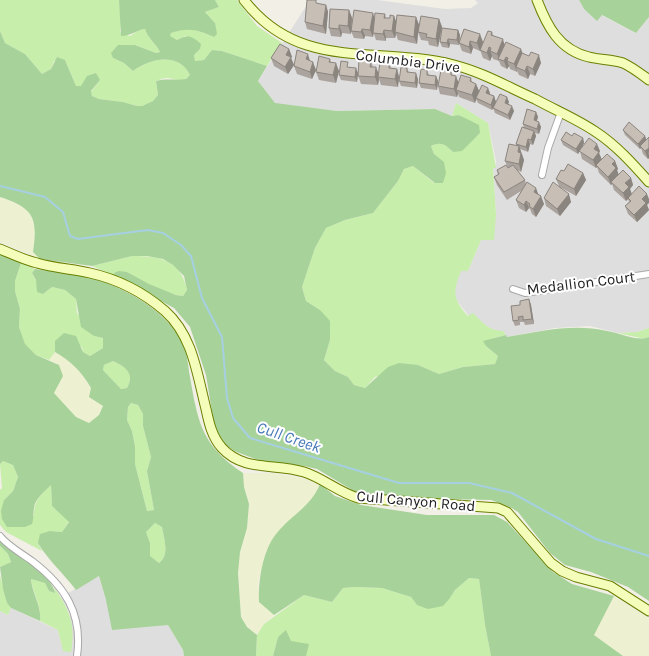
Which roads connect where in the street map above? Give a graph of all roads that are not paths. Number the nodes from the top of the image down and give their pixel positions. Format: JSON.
{"nodes":[{"id":1,"x":244,"y":0,"type":"edge"},
{"id":2,"x":537,"y":0,"type":"edge"},
{"id":3,"x":649,"y":80,"type":"edge"},
{"id":4,"x":561,"y":112,"type":"junction"},
{"id":5,"x":542,"y":175,"type":"dead end"},
{"id":6,"x":649,"y":182,"type":"edge"},
{"id":7,"x":0,"y":249,"type":"edge"},
{"id":8,"x":649,"y":274,"type":"edge"},
{"id":9,"x":513,"y":289,"type":"dead end"},
{"id":10,"x":0,"y":536,"type":"edge"},
{"id":11,"x":649,"y":611,"type":"edge"},
{"id":12,"x":77,"y":656,"type":"edge"}],
"edges":[{"from":1,"to":4,"type":"street","name":"Columbia Drive"},
{"from":2,"to":3,"type":"street"},
{"from":4,"to":5,"type":"street"},
{"from":4,"to":6,"type":"street","name":"Columbia Drive"},
{"from":7,"to":11,"type":"street","name":"Cull Canyon Road"},
{"from":8,"to":9,"type":"street","name":"Medallion Court"},
{"from":10,"to":12,"type":"street"}]}
